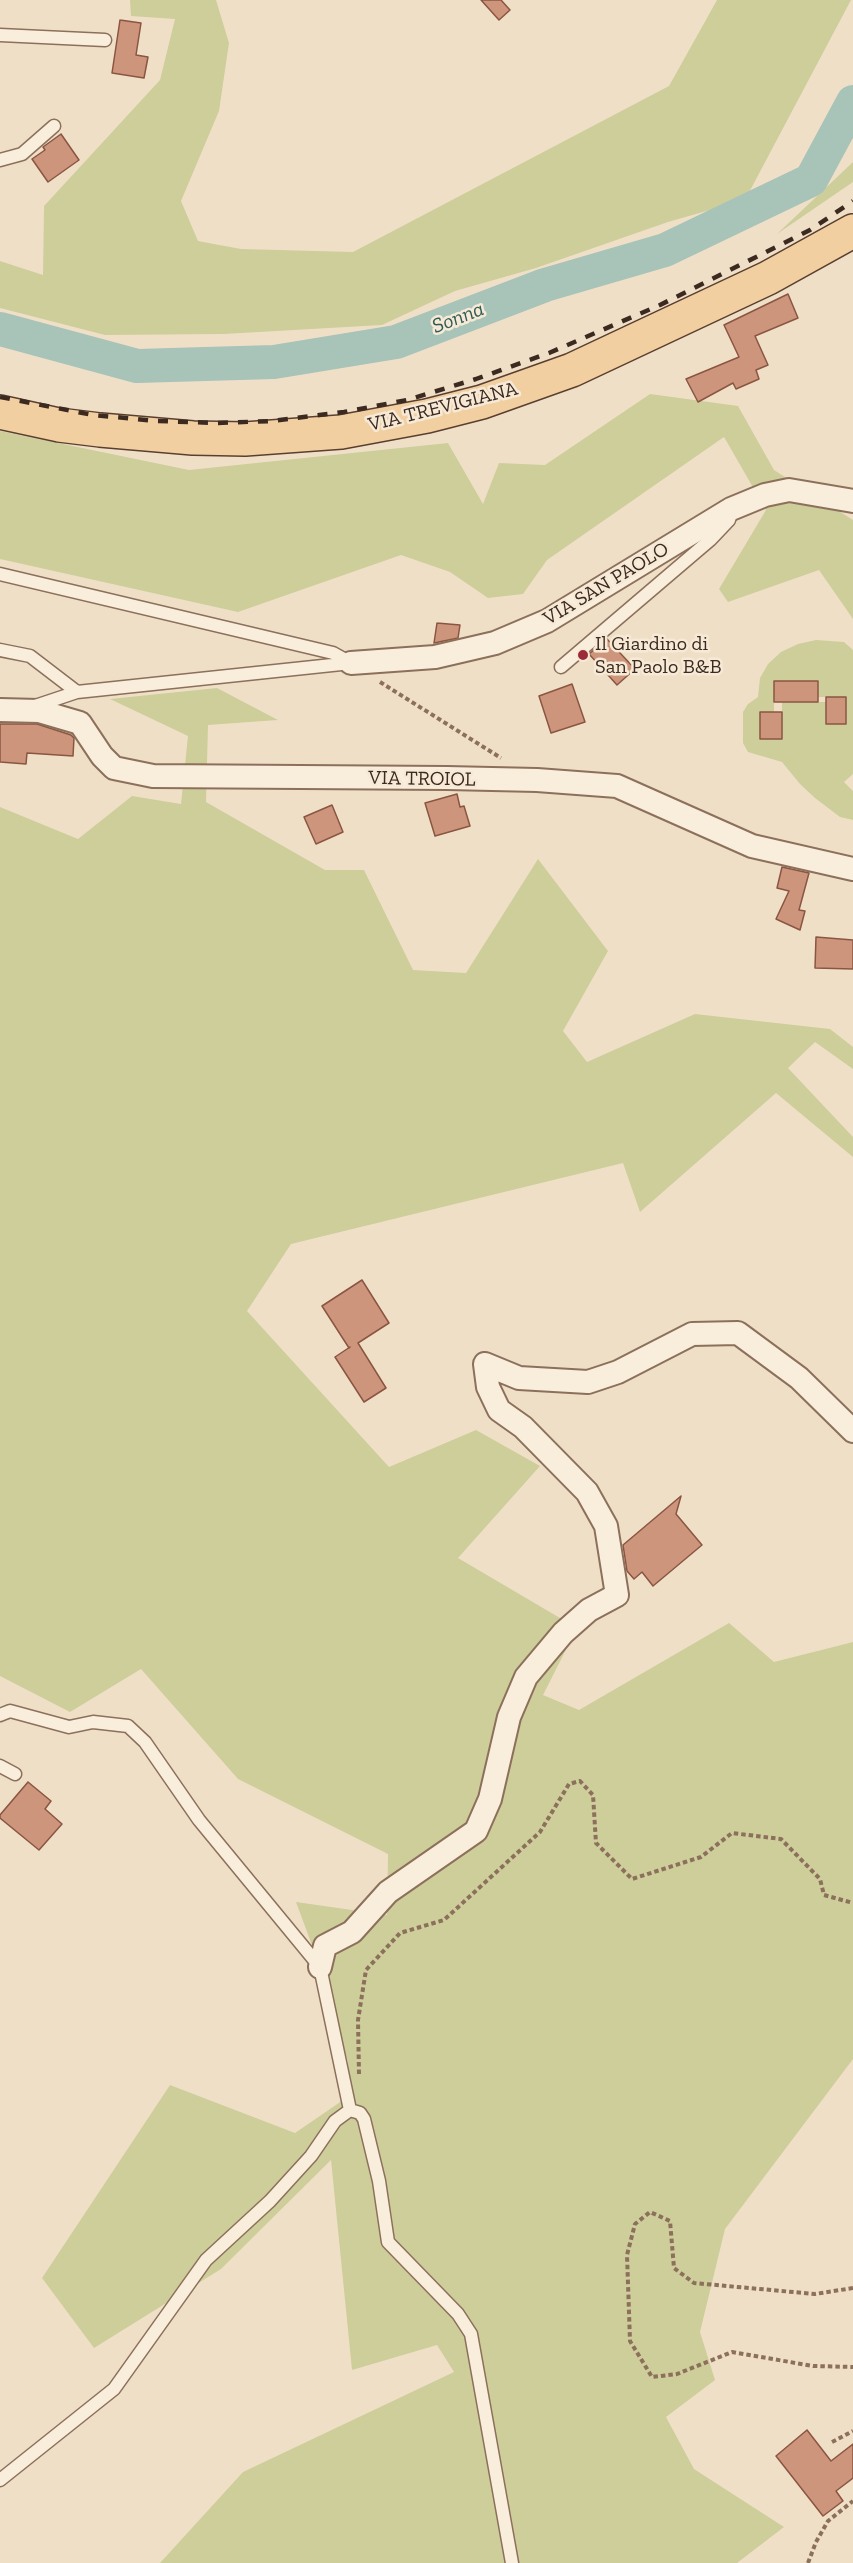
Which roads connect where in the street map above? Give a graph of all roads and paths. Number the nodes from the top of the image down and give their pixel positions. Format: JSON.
{"nodes":[{"id":1,"x":0,"y":35,"type":"edge"},
{"id":2,"x":105,"y":40,"type":"dead end"},
{"id":3,"x":54,"y":126,"type":"dead end"},
{"id":4,"x":0,"y":160,"type":"edge"},
{"id":5,"x":853,"y":231,"type":"edge"},
{"id":6,"x":0,"y":412,"type":"edge"},
{"id":7,"x":853,"y":501,"type":"edge"},
{"id":8,"x":731,"y":509,"type":"junction"},
{"id":9,"x":0,"y":574,"type":"edge"},
{"id":10,"x":0,"y":650,"type":"edge"},
{"id":11,"x":351,"y":663,"type":"junction"},
{"id":12,"x":561,"y":667,"type":"dead end"},
{"id":13,"x":77,"y":692,"type":"junction"},
{"id":14,"x":0,"y":710,"type":"edge"},
{"id":15,"x":30,"y":711,"type":"junction"},
{"id":16,"x":537,"y":780,"type":"junction"},
{"id":17,"x":853,"y":869,"type":"edge"},
{"id":18,"x":853,"y":1431,"type":"edge"},
{"id":19,"x":0,"y":1715,"type":"edge"},
{"id":20,"x":0,"y":1766,"type":"edge"},
{"id":21,"x":15,"y":1774,"type":"dead end"},
{"id":22,"x":853,"y":1903,"type":"edge"},
{"id":23,"x":320,"y":1967,"type":"junction"},
{"id":24,"x":350,"y":2110,"type":"junction"},
{"id":25,"x":853,"y":2288,"type":"edge"},
{"id":26,"x":853,"y":2367,"type":"edge"},
{"id":27,"x":853,"y":2431,"type":"edge"},
{"id":28,"x":832,"y":2442,"type":"dead end"},
{"id":29,"x":0,"y":2480,"type":"edge"},
{"id":30,"x":853,"y":2501,"type":"edge"},
{"id":31,"x":512,"y":2563,"type":"edge"},
{"id":32,"x":808,"y":2563,"type":"edge"}],
"edges":[{"from":1,"to":2,"type":"lane"},
{"from":3,"to":4,"type":"lane"},
{"from":5,"to":6,"type":"main road","name":"VIA TREVIGIANA"},
{"from":7,"to":8,"type":"street","name":"VIA SAN PAOLO"},
{"from":8,"to":11,"type":"street","name":"VIA SAN PAOLO"},
{"from":8,"to":12,"type":"lane"},
{"from":9,"to":11,"type":"lane"},
{"from":10,"to":13,"type":"lane"},
{"from":11,"to":13,"type":"lane"},
{"from":11,"to":16,"type":"path"},
{"from":13,"to":15,"type":"lane"},
{"from":14,"to":15,"type":"street","name":"VIA TROIOL"},
{"from":15,"to":16,"type":"street","name":"VIA TROIOL"},
{"from":16,"to":17,"type":"street","name":"VIA TROIOL"},
{"from":18,"to":23,"type":"street"},
{"from":19,"to":23,"type":"lane"},
{"from":20,"to":21,"type":"lane"},
{"from":22,"to":24,"type":"path"},
{"from":23,"to":24,"type":"lane"},
{"from":24,"to":29,"type":"lane"},
{"from":24,"to":31,"type":"lane"},
{"from":25,"to":26,"type":"path"},
{"from":27,"to":28,"type":"path"},
{"from":30,"to":32,"type":"path"}]}
